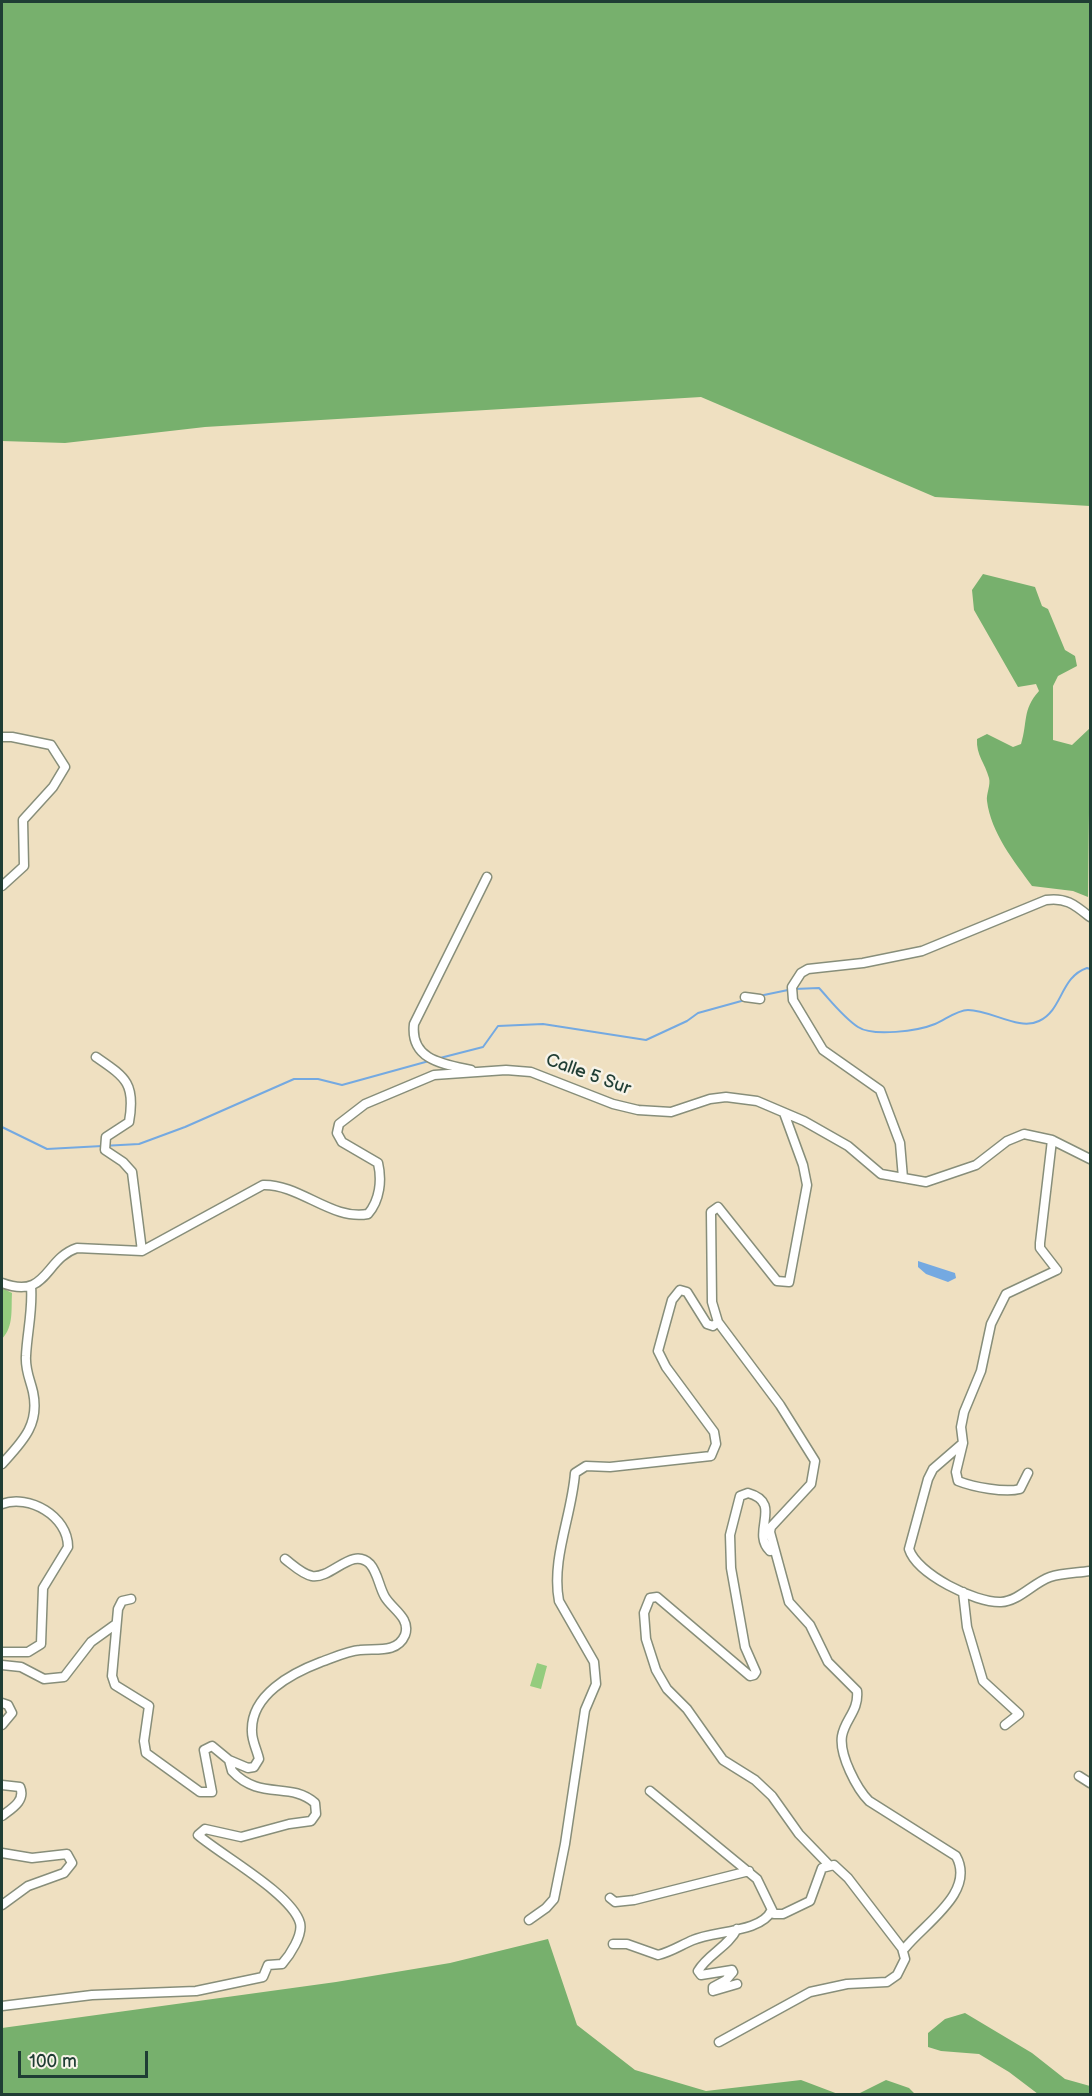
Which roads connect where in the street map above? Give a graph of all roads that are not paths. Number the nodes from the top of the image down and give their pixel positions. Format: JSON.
{"nodes":[{"id":1,"x":2,"y":737,"type":"edge"},
{"id":2,"x":487,"y":877,"type":"dead end"},
{"id":3,"x":2,"y":886,"type":"edge"},
{"id":4,"x":1090,"y":917,"type":"edge"},
{"id":5,"x":745,"y":997,"type":"dead end"},
{"id":6,"x":760,"y":999,"type":"dead end"},
{"id":7,"x":96,"y":1057,"type":"dead end"},
{"id":8,"x":476,"y":1071,"type":"junction"},
{"id":9,"x":784,"y":1113,"type":"junction"},
{"id":10,"x":1052,"y":1140,"type":"junction"},
{"id":11,"x":1090,"y":1159,"type":"edge"},
{"id":12,"x":903,"y":1178,"type":"junction"},
{"id":13,"x":142,"y":1251,"type":"junction"},
{"id":14,"x":2,"y":1283,"type":"edge"},
{"id":15,"x":31,"y":1286,"type":"junction"},
{"id":16,"x":718,"y":1322,"type":"junction"},
{"id":17,"x":963,"y":1443,"type":"junction"},
{"id":18,"x":2,"y":1464,"type":"edge"},
{"id":19,"x":1028,"y":1473,"type":"dead end"},
{"id":20,"x":2,"y":1504,"type":"edge"},
{"id":21,"x":774,"y":1550,"type":"junction"},
{"id":22,"x":285,"y":1559,"type":"dead end"},
{"id":23,"x":1090,"y":1571,"type":"edge"},
{"id":24,"x":963,"y":1592,"type":"junction"},
{"id":25,"x":131,"y":1599,"type":"dead end"},
{"id":26,"x":116,"y":1624,"type":"junction"},
{"id":27,"x":2,"y":1652,"type":"edge"},
{"id":28,"x":2,"y":1665,"type":"edge"},
{"id":29,"x":2,"y":1703,"type":"edge"},
{"id":30,"x":2,"y":1725,"type":"edge"},
{"id":31,"x":1005,"y":1725,"type":"dead end"},
{"id":32,"x":230,"y":1760,"type":"junction"},
{"id":33,"x":1079,"y":1776,"type":"dead end"},
{"id":34,"x":1090,"y":1783,"type":"edge"},
{"id":35,"x":2,"y":1785,"type":"edge"},
{"id":36,"x":650,"y":1791,"type":"dead end"},
{"id":37,"x":2,"y":1816,"type":"edge"},
{"id":38,"x":2,"y":1853,"type":"edge"},
{"id":39,"x":829,"y":1865,"type":"junction"},
{"id":40,"x":749,"y":1871,"type":"junction"},
{"id":41,"x":610,"y":1898,"type":"dead end"},
{"id":42,"x":2,"y":1905,"type":"edge"},
{"id":43,"x":771,"y":1911,"type":"junction"},
{"id":44,"x":529,"y":1920,"type":"dead end"},
{"id":45,"x":737,"y":1929,"type":"junction"},
{"id":46,"x":613,"y":1944,"type":"dead end"},
{"id":47,"x":902,"y":1948,"type":"junction"},
{"id":48,"x":737,"y":1984,"type":"dead end"},
{"id":49,"x":2,"y":2006,"type":"edge"},
{"id":50,"x":720,"y":2042,"type":"dead end"}],
"edges":[{"from":1,"to":3,"type":"street"},
{"from":2,"to":8,"type":"street"},
{"from":4,"to":12,"type":"street"},
{"from":5,"to":6,"type":"street"},
{"from":7,"to":13,"type":"street"},
{"from":8,"to":9,"type":"street","name":"Calle 5 Sur"},
{"from":8,"to":13,"type":"street","name":"Calle 5 Sur"},
{"from":9,"to":12,"type":"street","name":"Calle 5 Sur"},
{"from":9,"to":16,"type":"street"},
{"from":10,"to":11,"type":"street","name":"Calle 5 Sur"},
{"from":10,"to":12,"type":"street","name":"Calle 5 Sur"},
{"from":10,"to":17,"type":"street"},
{"from":13,"to":15,"type":"street"},
{"from":14,"to":15,"type":"street"},
{"from":15,"to":18,"type":"street"},
{"from":16,"to":21,"type":"street"},
{"from":16,"to":44,"type":"street"},
{"from":17,"to":19,"type":"street"},
{"from":17,"to":24,"type":"street"},
{"from":20,"to":27,"type":"street"},
{"from":21,"to":39,"type":"street"},
{"from":21,"to":47,"type":"street"},
{"from":22,"to":32,"type":"street"},
{"from":23,"to":24,"type":"street"},
{"from":24,"to":31,"type":"street"},
{"from":25,"to":26,"type":"street"},
{"from":26,"to":28,"type":"street"},
{"from":26,"to":32,"type":"street"},
{"from":29,"to":30,"type":"street"},
{"from":32,"to":49,"type":"street"},
{"from":33,"to":34,"type":"street"},
{"from":35,"to":37,"type":"street"},
{"from":36,"to":40,"type":"street"},
{"from":38,"to":42,"type":"street"},
{"from":39,"to":43,"type":"street"},
{"from":39,"to":47,"type":"street"},
{"from":40,"to":41,"type":"street"},
{"from":40,"to":43,"type":"street"},
{"from":43,"to":45,"type":"street"},
{"from":45,"to":46,"type":"street"},
{"from":45,"to":48,"type":"street"},
{"from":47,"to":50,"type":"street"}]}
